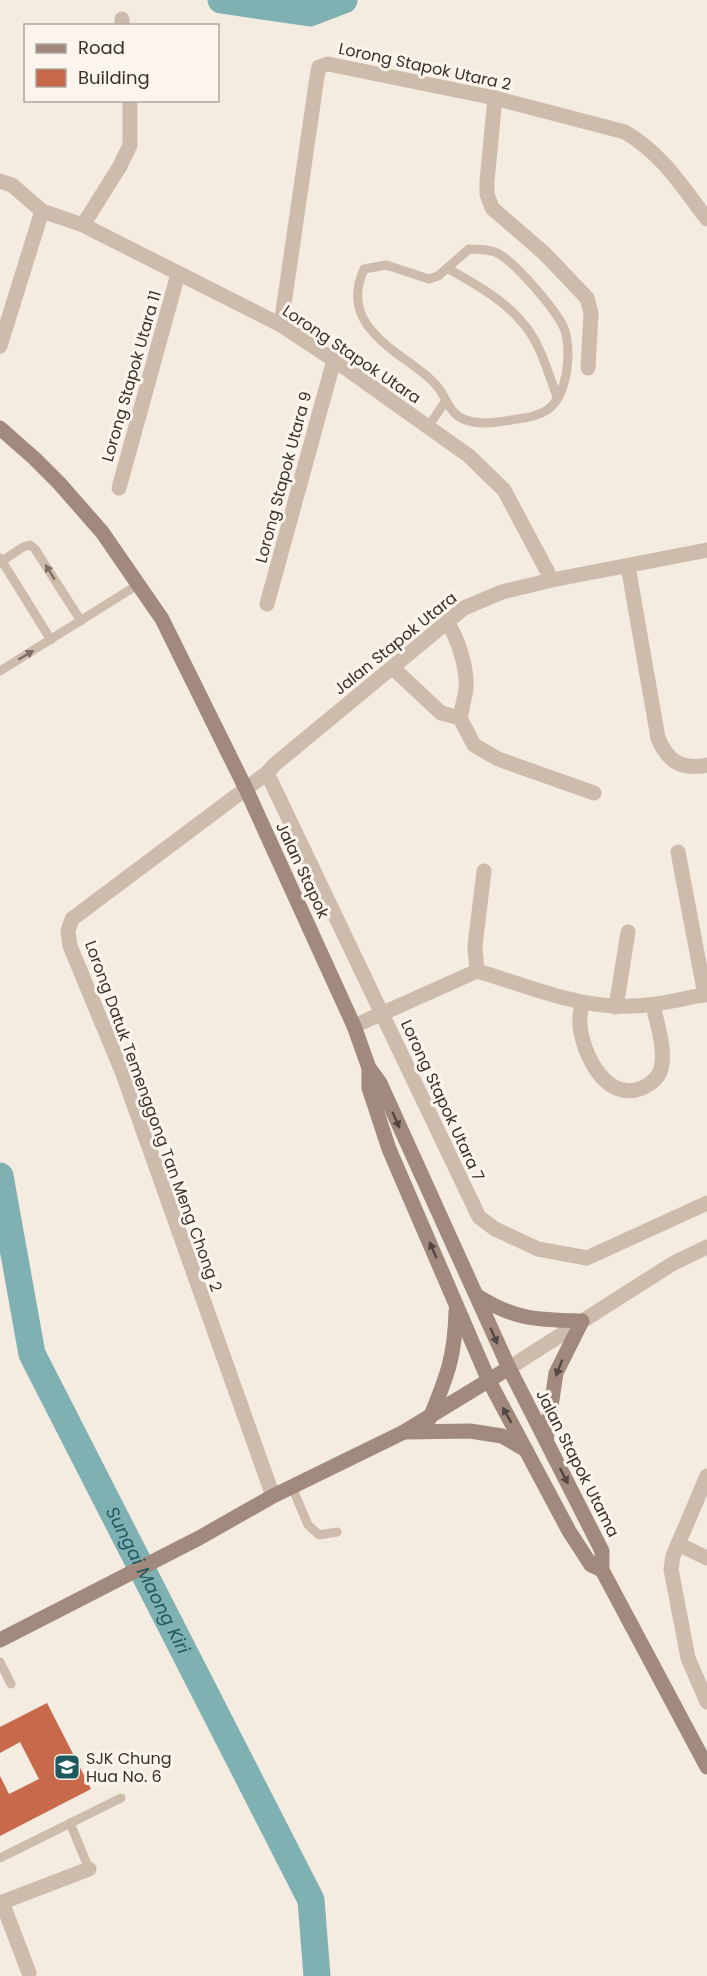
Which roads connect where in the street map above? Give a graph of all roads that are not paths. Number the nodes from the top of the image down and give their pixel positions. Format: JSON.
{"nodes":[{"id":1,"x":495,"y":99,"type":"junction"},
{"id":2,"x":130,"y":102,"type":"edge"},
{"id":3,"x":0,"y":181,"type":"edge"},
{"id":4,"x":42,"y":211,"type":"junction"},
{"id":5,"x":707,"y":219,"type":"edge"},
{"id":6,"x":82,"y":225,"type":"junction"},
{"id":7,"x":447,"y":268,"type":"junction"},
{"id":8,"x":178,"y":274,"type":"junction"},
{"id":9,"x":281,"y":325,"type":"junction"},
{"id":10,"x":0,"y":346,"type":"edge"},
{"id":11,"x":334,"y":360,"type":"junction"},
{"id":12,"x":588,"y":368,"type":"dead end"},
{"id":13,"x":557,"y":398,"type":"junction"},
{"id":14,"x":445,"y":402,"type":"junction"},
{"id":15,"x":428,"y":427,"type":"junction"},
{"id":16,"x":2,"y":435,"type":"edge"},
{"id":17,"x":119,"y":488,"type":"dead end"},
{"id":18,"x":707,"y":550,"type":"edge"},
{"id":19,"x":1,"y":560,"type":"edge"},
{"id":20,"x":628,"y":566,"type":"junction"},
{"id":21,"x":552,"y":580,"type":"junction"},
{"id":22,"x":139,"y":584,"type":"junction"},
{"id":23,"x":267,"y":604,"type":"dead end"},
{"id":24,"x":81,"y":621,"type":"junction"},
{"id":25,"x":447,"y":622,"type":"junction"},
{"id":26,"x":51,"y":640,"type":"junction"},
{"id":27,"x":393,"y":668,"type":"junction"},
{"id":28,"x":0,"y":671,"type":"edge"},
{"id":29,"x":460,"y":718,"type":"junction"},
{"id":30,"x":707,"y":765,"type":"edge"},
{"id":31,"x":267,"y":773,"type":"junction"},
{"id":32,"x":246,"y":789,"type":"junction"},
{"id":33,"x":594,"y":793,"type":"dead end"},
{"id":34,"x":678,"y":852,"type":"dead end"},
{"id":35,"x":484,"y":871,"type":"dead end"},
{"id":36,"x":628,"y":932,"type":"dead end"},
{"id":37,"x":477,"y":970,"type":"junction"},
{"id":38,"x":706,"y":994,"type":"edge"},
{"id":39,"x":582,"y":1003,"type":"junction"},
{"id":40,"x":653,"y":1005,"type":"junction"},
{"id":41,"x":616,"y":1006,"type":"junction"},
{"id":42,"x":382,"y":1013,"type":"junction"},
{"id":43,"x":354,"y":1026,"type":"junction"},
{"id":44,"x":369,"y":1068,"type":"junction"},
{"id":45,"x":707,"y":1203,"type":"edge"},
{"id":46,"x":707,"y":1247,"type":"edge"},
{"id":47,"x":449,"y":1286,"type":"junction"},
{"id":48,"x":476,"y":1295,"type":"junction"},
{"id":49,"x":582,"y":1321,"type":"junction"},
{"id":50,"x":509,"y":1368,"type":"junction"},
{"id":51,"x":489,"y":1382,"type":"junction"},
{"id":52,"x":430,"y":1418,"type":"junction"},
{"id":53,"x":404,"y":1432,"type":"junction"},
{"id":54,"x":546,"y":1440,"type":"junction"},
{"id":55,"x":527,"y":1451,"type":"junction"},
{"id":56,"x":707,"y":1476,"type":"edge"},
{"id":57,"x":292,"y":1487,"type":"junction"},
{"id":58,"x":273,"y":1496,"type":"junction"},
{"id":59,"x":337,"y":1532,"type":"dead end"},
{"id":60,"x":678,"y":1544,"type":"junction"},
{"id":61,"x":707,"y":1558,"type":"edge"},
{"id":62,"x":602,"y":1570,"type":"junction"},
{"id":63,"x":0,"y":1640,"type":"edge"},
{"id":64,"x":0,"y":1662,"type":"edge"},
{"id":65,"x":11,"y":1684,"type":"dead end"},
{"id":66,"x":707,"y":1702,"type":"edge"},
{"id":67,"x":707,"y":1767,"type":"edge"},
{"id":68,"x":121,"y":1798,"type":"dead end"},
{"id":69,"x":70,"y":1823,"type":"junction"},
{"id":70,"x":0,"y":1858,"type":"edge"},
{"id":71,"x":89,"y":1869,"type":"joint"},
{"id":72,"x":1,"y":1902,"type":"edge"},
{"id":73,"x":28,"y":1973,"type":"dead end"}],
"edges":[{"from":1,"to":5,"type":"street","name":"Lorong Stapok Utara 2"},
{"from":1,"to":9,"type":"street","name":"Lorong Stapok Utara 2"},
{"from":1,"to":12,"type":"street"},
{"from":2,"to":6,"type":"street"},
{"from":3,"to":4,"type":"street"},
{"from":4,"to":6,"type":"street","name":"Lorong Stapok Utara"},
{"from":4,"to":10,"type":"street"},
{"from":6,"to":8,"type":"street","name":"Lorong Stapok Utara"},
{"from":7,"to":13,"type":"lane"},
{"from":7,"to":13,"type":"lane"},
{"from":7,"to":14,"type":"lane"},
{"from":8,"to":9,"type":"street","name":"Lorong Stapok Utara"},
{"from":8,"to":17,"type":"street","name":"Lorong Stapok Utara 11"},
{"from":9,"to":11,"type":"street","name":"Lorong Stapok Utara"},
{"from":11,"to":15,"type":"street","name":"Lorong Stapok Utara"},
{"from":11,"to":23,"type":"street","name":"Lorong Stapok Utara 9"},
{"from":13,"to":14,"type":"lane"},
{"from":14,"to":15,"type":"lane"},
{"from":15,"to":21,"type":"street","name":"Lorong Stapok Utara"},
{"from":16,"to":22,"type":"main road","name":"Jalan Stapok"},
{"from":18,"to":20,"type":"street","name":"Jalan Stapok Utara"},
{"from":24,"to":19,"type":"lane","one_way":true},
{"from":19,"to":26,"type":"lane"},
{"from":20,"to":21,"type":"street","name":"Jalan Stapok Utara"},
{"from":20,"to":30,"type":"street"},
{"from":21,"to":25,"type":"street","name":"Jalan Stapok Utara"},
{"from":22,"to":24,"type":"lane"},
{"from":22,"to":32,"type":"main road","name":"Jalan Stapok"},
{"from":24,"to":26,"type":"lane"},
{"from":25,"to":27,"type":"street","name":"Jalan Stapok Utara"},
{"from":25,"to":29,"type":"street"},
{"from":28,"to":26,"type":"lane","one_way":true},
{"from":27,"to":29,"type":"street"},
{"from":27,"to":31,"type":"street","name":"Jalan Stapok Utara"},
{"from":29,"to":33,"type":"street"},
{"from":31,"to":32,"type":"street","name":"Jalan Stapok Utara"},
{"from":31,"to":42,"type":"street","name":"Lorong Stapok Utara 7"},
{"from":32,"to":43,"type":"main road","name":"Jalan Stapok"},
{"from":32,"to":58,"type":"street","name":"Lorong Datuk Temenggong Tan Meng Chong 2"},
{"from":34,"to":38,"type":"street"},
{"from":35,"to":37,"type":"street"},
{"from":36,"to":41,"type":"street"},
{"from":37,"to":39,"type":"street"},
{"from":37,"to":42,"type":"street"},
{"from":38,"to":40,"type":"street"},
{"from":39,"to":40,"type":"street"},
{"from":39,"to":41,"type":"street"},
{"from":40,"to":41,"type":"street"},
{"from":42,"to":43,"type":"street"},
{"from":42,"to":45,"type":"street","name":"Lorong Stapok Utara 7"},
{"from":43,"to":44,"type":"main road","name":"Jalan Stapok"},
{"from":47,"to":44,"type":"main road","one_way":true},
{"from":44,"to":48,"type":"main road","name":"Jalan Stapok","one_way":true},
{"from":46,"to":49,"type":"street"},
{"from":47,"to":51,"type":"main road"},
{"from":47,"to":52,"type":"main road"},
{"from":48,"to":49,"type":"main road"},
{"from":48,"to":50,"type":"main road","name":"Jalan Stapok","one_way":true},
{"from":49,"to":50,"type":"street"},
{"from":49,"to":54,"type":"main road","one_way":true},
{"from":50,"to":51,"type":"main road"},
{"from":50,"to":54,"type":"main road","name":"Jalan Stapok Utama"},
{"from":51,"to":52,"type":"main road"},
{"from":55,"to":51,"type":"main road","one_way":true},
{"from":52,"to":53,"type":"main road"},
{"from":53,"to":55,"type":"main road"},
{"from":53,"to":57,"type":"main road"},
{"from":54,"to":62,"type":"main road","name":"Jalan Stapok Utama","one_way":true},
{"from":55,"to":62,"type":"main road"},
{"from":56,"to":60,"type":"street"},
{"from":57,"to":58,"type":"main road"},
{"from":57,"to":59,"type":"lane"},
{"from":58,"to":63,"type":"main road"},
{"from":60,"to":61,"type":"street"},
{"from":60,"to":66,"type":"street"},
{"from":62,"to":67,"type":"main road","name":"Jalan Stapok Utama"},
{"from":64,"to":65,"type":"lane"},
{"from":68,"to":69,"type":"lane"},
{"from":69,"to":70,"type":"lane"},
{"from":69,"to":71,"type":"lane"},
{"from":71,"to":72,"type":"street"},
{"from":72,"to":73,"type":"street"}]}
